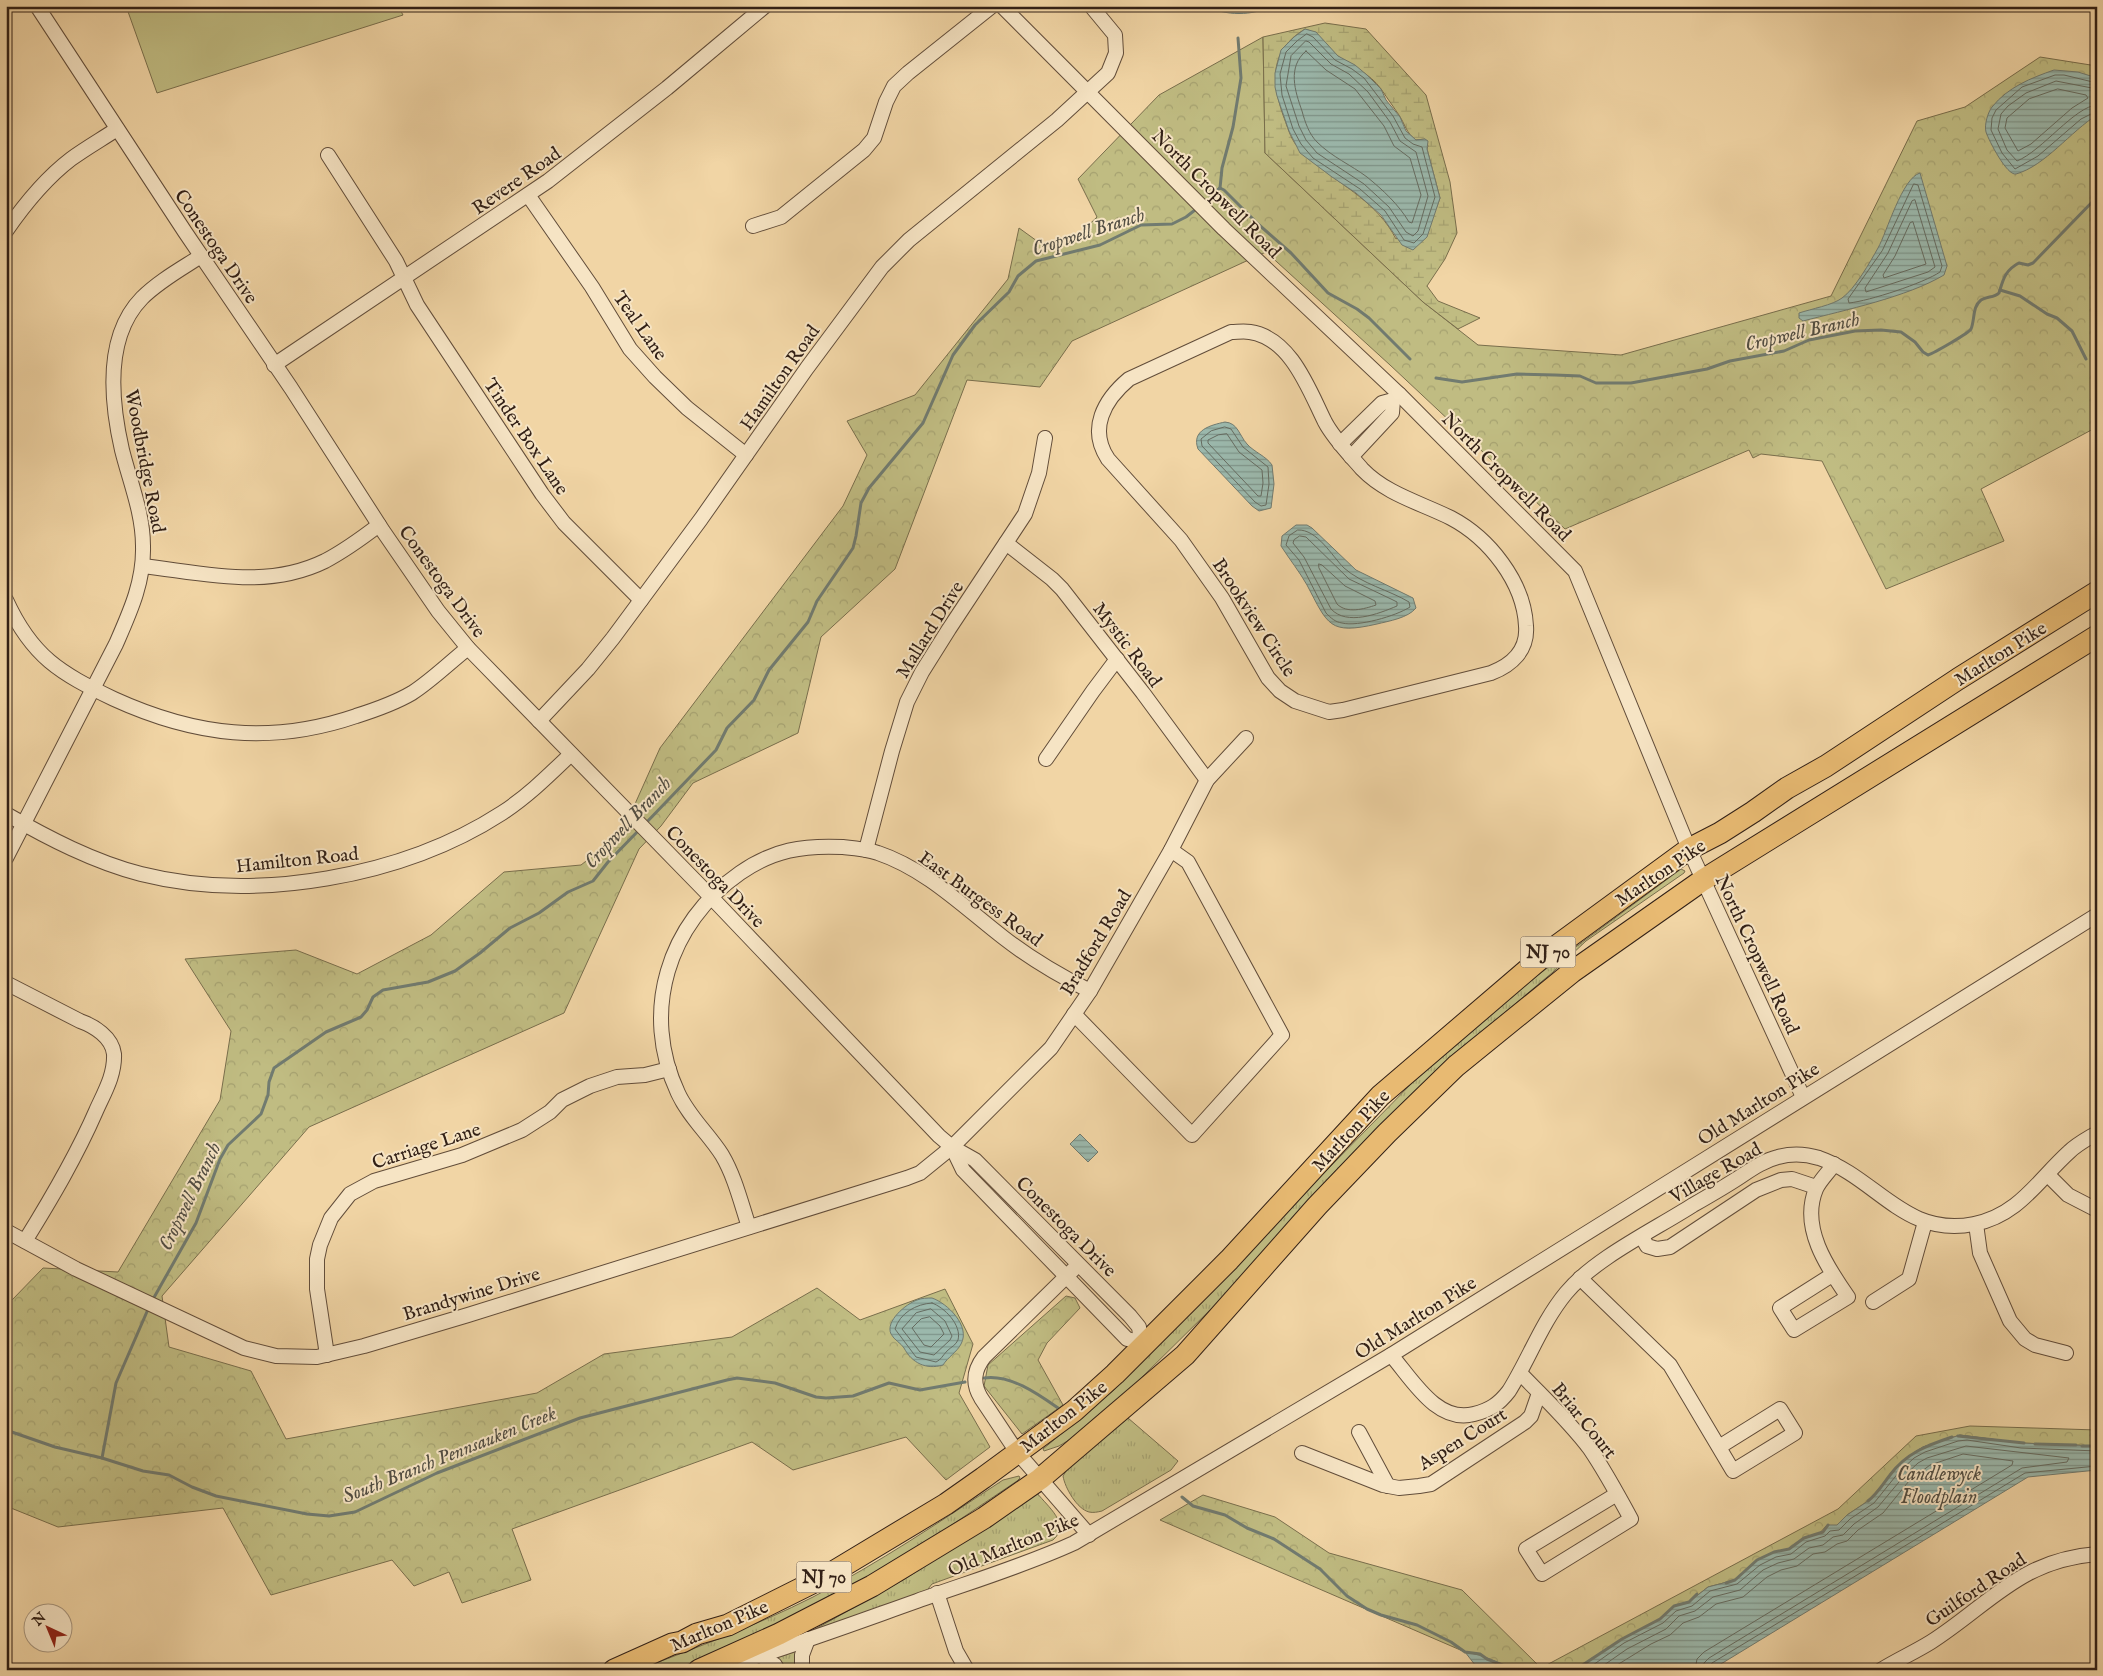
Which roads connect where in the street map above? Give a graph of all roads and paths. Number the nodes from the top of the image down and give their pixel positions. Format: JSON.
{"nodes":[{"id":1,"x":37,"y":6,"type":"edge"},
{"id":2,"x":765,"y":6,"type":"edge"},
{"id":3,"x":992,"y":6,"type":"edge"},
{"id":4,"x":1002,"y":6,"type":"edge"},
{"id":5,"x":1091,"y":6,"type":"edge"},
{"id":6,"x":1087,"y":91,"type":"junction"},
{"id":7,"x":117,"y":129,"type":"junction"},
{"id":8,"x":328,"y":155,"type":"dead end"},
{"id":9,"x":528,"y":195,"type":"junction"},
{"id":10,"x":753,"y":226,"type":"dead end"},
{"id":11,"x":6,"y":231,"type":"edge"},
{"id":12,"x":201,"y":256,"type":"junction"},
{"id":13,"x":405,"y":277,"type":"junction"},
{"id":14,"x":274,"y":365,"type":"junction"},
{"id":15,"x":1396,"y":397,"type":"junction"},
{"id":16,"x":1045,"y":438,"type":"dead end"},
{"id":17,"x":1340,"y":444,"type":"junction"},
{"id":18,"x":746,"y":455,"type":"junction"},
{"id":19,"x":1351,"y":457,"type":"junction"},
{"id":20,"x":379,"y":525,"type":"junction"},
{"id":21,"x":1006,"y":543,"type":"junction"},
{"id":22,"x":143,"y":566,"type":"junction"},
{"id":23,"x":2097,"y":592,"type":"edge"},
{"id":24,"x":6,"y":600,"type":"edge"},
{"id":25,"x":641,"y":600,"type":"junction"},
{"id":26,"x":2097,"y":636,"type":"edge"},
{"id":27,"x":468,"y":648,"type":"junction"},
{"id":28,"x":1117,"y":659,"type":"junction"},
{"id":29,"x":93,"y":688,"type":"junction"},
{"id":30,"x":539,"y":721,"type":"junction"},
{"id":31,"x":1246,"y":738,"type":"dead end"},
{"id":32,"x":571,"y":754,"type":"junction"},
{"id":33,"x":1046,"y":759,"type":"dead end"},
{"id":34,"x":1207,"y":780,"type":"junction"},
{"id":35,"x":6,"y":814,"type":"edge"},
{"id":36,"x":24,"y":824,"type":"junction"},
{"id":37,"x":1689,"y":849,"type":"junction"},
{"id":38,"x":866,"y":850,"type":"junction"},
{"id":39,"x":1171,"y":850,"type":"junction"},
{"id":40,"x":6,"y":858,"type":"edge"},
{"id":41,"x":1703,"y":880,"type":"junction"},
{"id":42,"x":712,"y":898,"type":"junction"},
{"id":43,"x":2097,"y":915,"type":"edge"},
{"id":44,"x":6,"y":983,"type":"edge"},
{"id":45,"x":1090,"y":991,"type":"junction"},
{"id":46,"x":1074,"y":1014,"type":"junction"},
{"id":47,"x":669,"y":1069,"type":"junction"},
{"id":48,"x":1803,"y":1097,"type":"junction"},
{"id":49,"x":2097,"y":1133,"type":"edge"},
{"id":50,"x":952,"y":1147,"type":"junction"},
{"id":51,"x":1834,"y":1164,"type":"junction"},
{"id":52,"x":2048,"y":1174,"type":"junction"},
{"id":53,"x":1816,"y":1187,"type":"junction"},
{"id":54,"x":2097,"y":1210,"type":"edge"},
{"id":55,"x":1925,"y":1222,"type":"junction"},
{"id":56,"x":1976,"y":1224,"type":"junction"},
{"id":57,"x":748,"y":1227,"type":"junction"},
{"id":58,"x":6,"y":1231,"type":"edge"},
{"id":59,"x":1642,"y":1237,"type":"junction"},
{"id":60,"x":25,"y":1242,"type":"junction"},
{"id":61,"x":1078,"y":1264,"type":"junction"},
{"id":62,"x":1832,"y":1275,"type":"junction"},
{"id":63,"x":1065,"y":1276,"type":"junction"},
{"id":64,"x":1580,"y":1278,"type":"junction"},
{"id":65,"x":1873,"y":1302,"type":"dead end"},
{"id":66,"x":1143,"y":1344,"type":"junction"},
{"id":67,"x":2066,"y":1353,"type":"dead end"},
{"id":68,"x":1391,"y":1354,"type":"junction"},
{"id":69,"x":327,"y":1355,"type":"junction"},
{"id":70,"x":1520,"y":1373,"type":"junction"},
{"id":71,"x":1539,"y":1393,"type":"junction"},
{"id":72,"x":1359,"y":1432,"type":"dead end"},
{"id":73,"x":1719,"y":1447,"type":"junction"},
{"id":74,"x":1017,"y":1452,"type":"junction"},
{"id":75,"x":1302,"y":1453,"type":"dead end"},
{"id":76,"x":1040,"y":1479,"type":"junction"},
{"id":77,"x":1388,"y":1486,"type":"junction"},
{"id":78,"x":1617,"y":1494,"type":"junction"},
{"id":79,"x":1089,"y":1535,"type":"junction"},
{"id":80,"x":2097,"y":1554,"type":"edge"},
{"id":81,"x":938,"y":1594,"type":"junction"},
{"id":82,"x":808,"y":1639,"type":"junction"},
{"id":83,"x":761,"y":1656,"type":"junction"},
{"id":84,"x":614,"y":1670,"type":"edge"},
{"id":85,"x":699,"y":1670,"type":"edge"},
{"id":86,"x":713,"y":1670,"type":"edge"},
{"id":87,"x":778,"y":1670,"type":"edge"},
{"id":88,"x":802,"y":1670,"type":"edge"},
{"id":89,"x":967,"y":1670,"type":"edge"},
{"id":90,"x":1881,"y":1670,"type":"edge"}],
"edges":[{"from":1,"to":7,"type":"street","name":"Conestoga Drive"},
{"from":2,"to":9,"type":"street","name":"Revere Road"},
{"from":3,"to":10,"type":"street"},
{"from":4,"to":6,"type":"street","name":"North Cropwell Road"},
{"from":5,"to":6,"type":"street","name":"Hamilton Road"},
{"from":6,"to":15,"type":"street","name":"North Cropwell Road"},
{"from":6,"to":18,"type":"street","name":"Hamilton Road"},
{"from":7,"to":11,"type":"street"},
{"from":7,"to":12,"type":"street","name":"Conestoga Drive"},
{"from":8,"to":13,"type":"street","name":"Tinder Box Lane"},
{"from":9,"to":13,"type":"street","name":"Revere Road"},
{"from":9,"to":18,"type":"street","name":"Teal Lane"},
{"from":12,"to":14,"type":"street","name":"Conestoga Drive"},
{"from":12,"to":22,"type":"street","name":"Woodbridge Road"},
{"from":13,"to":14,"type":"street","name":"Revere Road"},
{"from":13,"to":25,"type":"street","name":"Tinder Box Lane"},
{"from":14,"to":20,"type":"street","name":"Conestoga Drive"},
{"from":15,"to":17,"type":"street"},
{"from":15,"to":19,"type":"street"},
{"from":15,"to":37,"type":"street","name":"North Cropwell Road"},
{"from":16,"to":21,"type":"street","name":"Mallard Drive"},
{"from":17,"to":19,"type":"street","name":"Brookview Circle"},
{"from":17,"to":19,"type":"street","name":"Brookview Circle"},
{"from":18,"to":25,"type":"street","name":"Hamilton Road"},
{"from":20,"to":22,"type":"street"},
{"from":20,"to":27,"type":"street","name":"Conestoga Drive"},
{"from":21,"to":28,"type":"street","name":"Mystic Road"},
{"from":21,"to":38,"type":"street","name":"Mallard Drive"},
{"from":22,"to":29,"type":"street","name":"Woodbridge Road"},
{"from":23,"to":37,"type":"highway","name":"Marlton Pike","number":"NJ 70"},
{"from":24,"to":29,"type":"street"},
{"from":25,"to":30,"type":"street","name":"Hamilton Road"},
{"from":26,"to":41,"type":"highway","name":"Marlton Pike","number":"NJ 70"},
{"from":27,"to":29,"type":"street"},
{"from":27,"to":30,"type":"street","name":"Conestoga Drive"},
{"from":28,"to":33,"type":"street"},
{"from":28,"to":34,"type":"street","name":"Mystic Road"},
{"from":29,"to":36,"type":"street","name":"Woodbridge Road"},
{"from":30,"to":32,"type":"street","name":"Conestoga Drive"},
{"from":31,"to":34,"type":"street","name":"Bradford Road"},
{"from":32,"to":36,"type":"street","name":"Hamilton Road"},
{"from":32,"to":42,"type":"street","name":"Conestoga Drive"},
{"from":34,"to":39,"type":"street","name":"Bradford Road"},
{"from":35,"to":36,"type":"street","name":"Hamilton Road"},
{"from":36,"to":40,"type":"street","name":"Woodbridge Road"},
{"from":37,"to":41,"type":"street","name":"North Cropwell Road"},
{"from":37,"to":66,"type":"highway","name":"Marlton Pike","number":"NJ 70"},
{"from":38,"to":42,"type":"street","name":"East Burgess Road"},
{"from":38,"to":45,"type":"street","name":"East Burgess Road"},
{"from":39,"to":45,"type":"street","name":"Bradford Road"},
{"from":39,"to":46,"type":"street"},
{"from":41,"to":48,"type":"street","name":"North Cropwell Road"},
{"from":41,"to":76,"type":"highway","name":"Marlton Pike","number":"NJ 70"},
{"from":42,"to":47,"type":"street","name":"East Burgess Road"},
{"from":42,"to":50,"type":"street","name":"Conestoga Drive"},
{"from":43,"to":48,"type":"street","name":"Old Marlton Pike"},
{"from":44,"to":60,"type":"street"},
{"from":45,"to":46,"type":"street","name":"Bradford Road"},
{"from":46,"to":50,"type":"street","name":"Bradford Road"},
{"from":47,"to":57,"type":"street","name":"East Burgess Road"},
{"from":47,"to":69,"type":"street","name":"Carriage Lane"},
{"from":48,"to":68,"type":"street","name":"Old Marlton Pike"},
{"from":49,"to":52,"type":"street","name":"Village Road"},
{"from":50,"to":57,"type":"street","name":"Brandywine Drive"},
{"from":50,"to":61,"type":"street","name":"Conestoga Drive"},
{"from":50,"to":63,"type":"street","name":"Conestoga Drive"},
{"from":51,"to":53,"type":"street"},
{"from":51,"to":55,"type":"street","name":"Village Road"},
{"from":51,"to":59,"type":"street","name":"Village Road"},
{"from":52,"to":54,"type":"street"},
{"from":52,"to":56,"type":"street","name":"Village Road"},
{"from":53,"to":59,"type":"street"},
{"from":53,"to":62,"type":"street"},
{"from":55,"to":56,"type":"street","name":"Village Road"},
{"from":55,"to":65,"type":"street"},
{"from":56,"to":67,"type":"street"},
{"from":57,"to":69,"type":"street","name":"Brandywine Drive"},
{"from":58,"to":60,"type":"street","name":"Brandywine Drive"},
{"from":59,"to":64,"type":"street","name":"Village Road"},
{"from":60,"to":69,"type":"street","name":"Brandywine Drive"},
{"from":61,"to":63,"type":"street"},
{"from":61,"to":66,"type":"street","name":"Conestoga Drive"},
{"from":62,"to":62,"type":"street"},
{"from":63,"to":66,"type":"street","name":"Conestoga Drive"},
{"from":63,"to":74,"type":"street"},
{"from":64,"to":70,"type":"street","name":"Village Road"},
{"from":64,"to":73,"type":"street"},
{"from":66,"to":74,"type":"highway","name":"Marlton Pike","number":"NJ 70"},
{"from":68,"to":70,"type":"street","name":"Village Road"},
{"from":68,"to":79,"type":"street","name":"Old Marlton Pike"},
{"from":70,"to":71,"type":"street","name":"Briar Court"},
{"from":71,"to":77,"type":"street","name":"Aspen Court"},
{"from":71,"to":78,"type":"street","name":"Briar Court"},
{"from":72,"to":77,"type":"street"},
{"from":73,"to":73,"type":"street"},
{"from":74,"to":76,"type":"street"},
{"from":74,"to":84,"type":"highway","name":"Marlton Pike","number":"NJ 70"},
{"from":75,"to":77,"type":"street","name":"Aspen Court"},
{"from":76,"to":79,"type":"street"},
{"from":76,"to":85,"type":"highway","name":"Marlton Pike","number":"NJ 70"},
{"from":78,"to":78,"type":"street","name":"Briar Court"},
{"from":79,"to":81,"type":"street","name":"Old Marlton Pike"},
{"from":80,"to":90,"type":"street","name":"Guilford Road"},
{"from":81,"to":82,"type":"street","name":"Old Marlton Pike"},
{"from":81,"to":89,"type":"street"},
{"from":82,"to":83,"type":"street","name":"Old Marlton Pike"},
{"from":82,"to":88,"type":"street"},
{"from":83,"to":86,"type":"street","name":"Old Marlton Pike"},
{"from":83,"to":87,"type":"street"}]}
